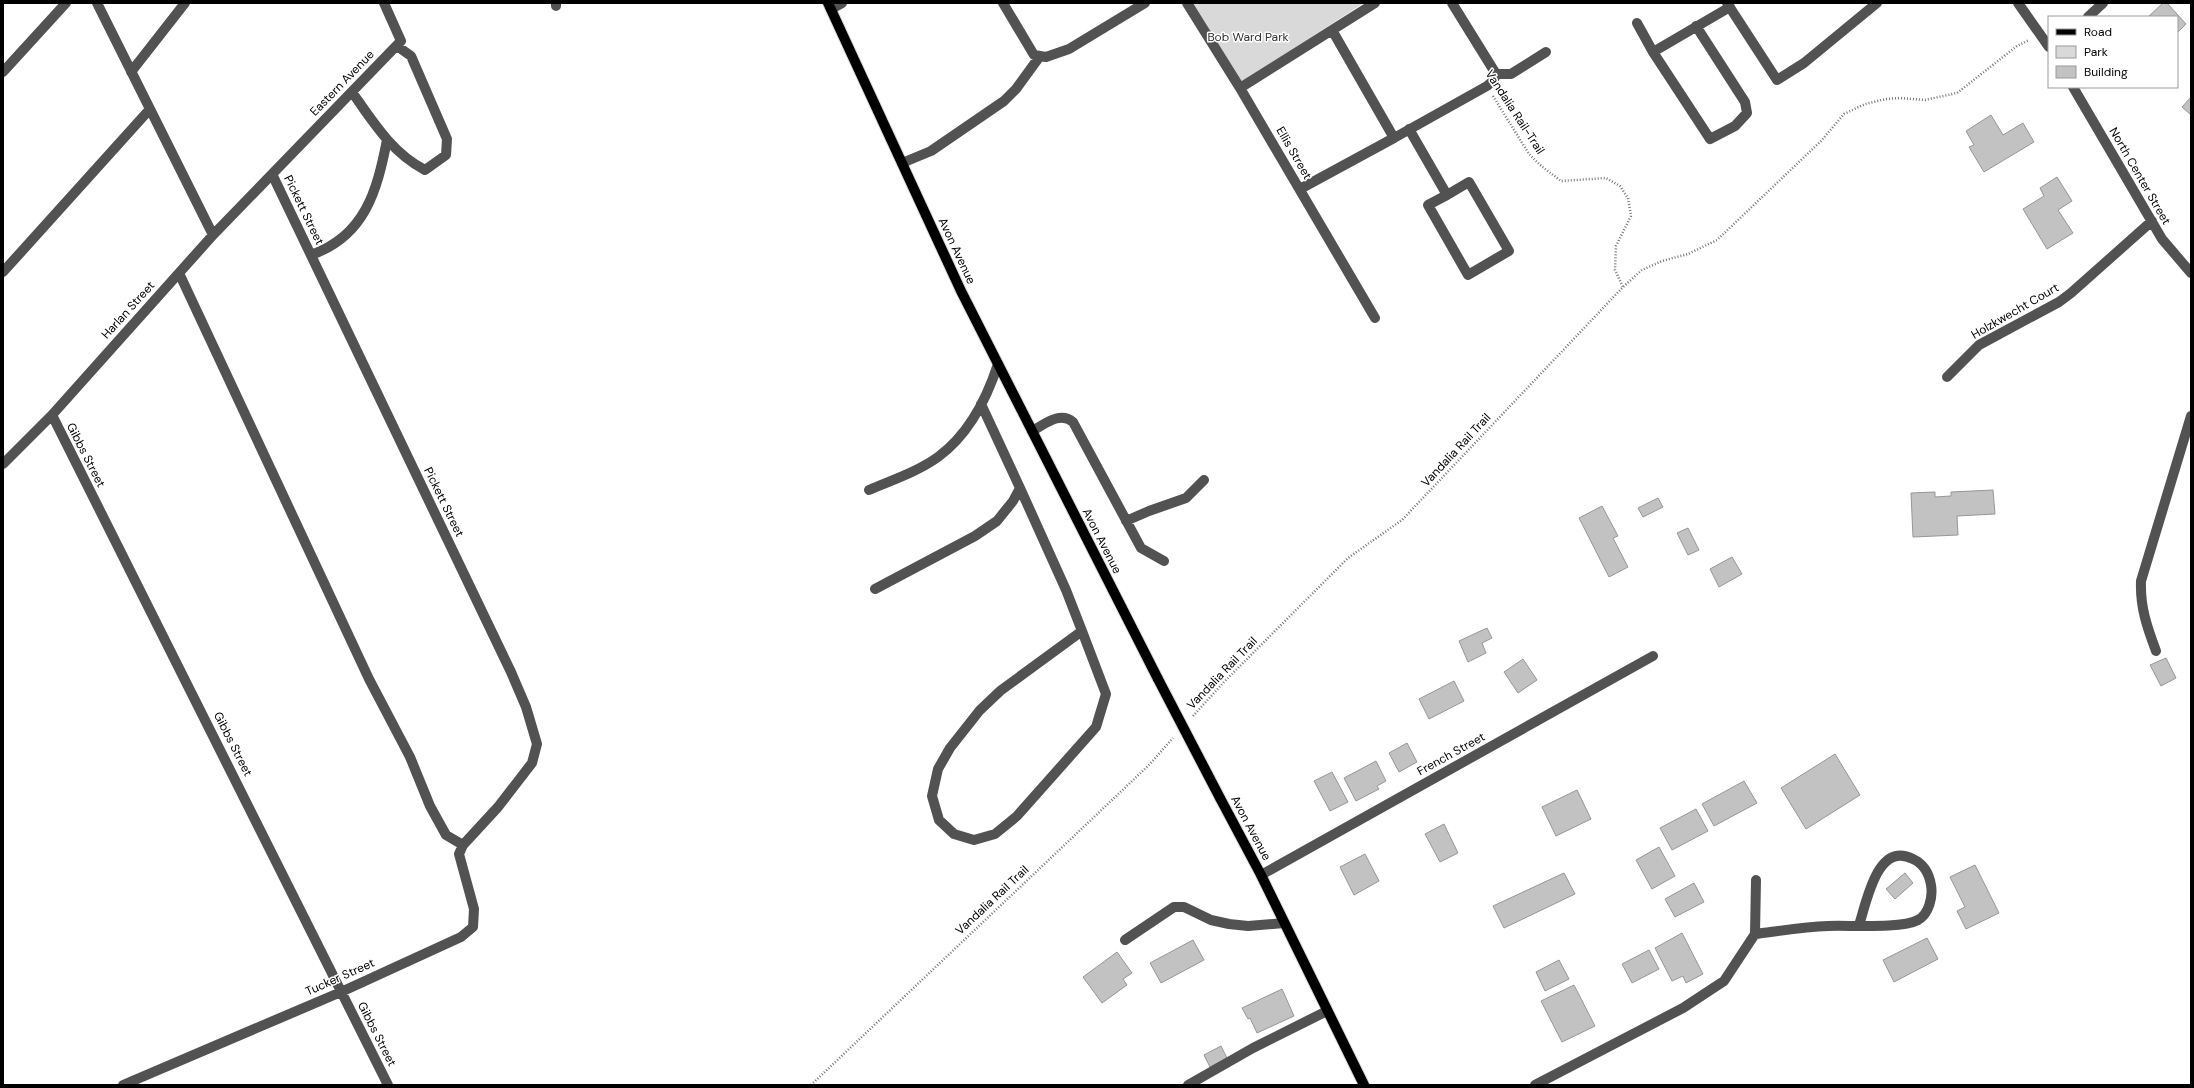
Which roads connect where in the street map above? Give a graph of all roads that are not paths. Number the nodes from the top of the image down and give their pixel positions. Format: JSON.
{"nodes":[{"id":1,"x":66,"y":3,"type":"edge"},
{"id":2,"x":97,"y":3,"type":"edge"},
{"id":3,"x":185,"y":3,"type":"edge"},
{"id":4,"x":384,"y":3,"type":"edge"},
{"id":5,"x":842,"y":3,"type":"edge"},
{"id":6,"x":1003,"y":3,"type":"edge"},
{"id":7,"x":1145,"y":3,"type":"edge"},
{"id":8,"x":1187,"y":3,"type":"edge"},
{"id":9,"x":1375,"y":3,"type":"edge"},
{"id":10,"x":1452,"y":3,"type":"edge"},
{"id":11,"x":1877,"y":3,"type":"edge"},
{"id":12,"x":2018,"y":3,"type":"edge"},
{"id":13,"x":2102,"y":3,"type":"edge"},
{"id":14,"x":1728,"y":5,"type":"edge"},
{"id":15,"x":829,"y":6,"type":"edge"},
{"id":16,"x":2089,"y":16,"type":"edge"},
{"id":17,"x":1636,"y":24,"type":"dead end"},
{"id":18,"x":1696,"y":26,"type":"junction"},
{"id":19,"x":1332,"y":30,"type":"junction"},
{"id":20,"x":397,"y":46,"type":"junction"},
{"id":21,"x":2048,"y":46,"type":"edge"},
{"id":22,"x":1546,"y":52,"type":"dead end"},
{"id":23,"x":1653,"y":52,"type":"junction"},
{"id":24,"x":1040,"y":56,"type":"junction"},
{"id":25,"x":3,"y":72,"type":"edge"},
{"id":26,"x":131,"y":72,"type":"junction"},
{"id":27,"x":1496,"y":74,"type":"junction"},
{"id":28,"x":1240,"y":88,"type":"junction"},
{"id":29,"x":2074,"y":88,"type":"edge"},
{"id":30,"x":352,"y":92,"type":"junction"},
{"id":31,"x":150,"y":109,"type":"junction"},
{"id":32,"x":1409,"y":128,"type":"junction"},
{"id":33,"x":1394,"y":138,"type":"junction"},
{"id":34,"x":387,"y":140,"type":"junction"},
{"id":35,"x":902,"y":163,"type":"junction"},
{"id":36,"x":272,"y":174,"type":"junction"},
{"id":37,"x":1300,"y":189,"type":"junction"},
{"id":38,"x":1447,"y":195,"type":"junction"},
{"id":39,"x":2152,"y":221,"type":"junction"},
{"id":40,"x":212,"y":235,"type":"junction"},
{"id":41,"x":311,"y":255,"type":"junction"},
{"id":42,"x":3,"y":272,"type":"edge"},
{"id":43,"x":179,"y":273,"type":"junction"},
{"id":44,"x":2191,"y":273,"type":"edge"},
{"id":45,"x":1375,"y":318,"type":"dead end"},
{"id":46,"x":998,"y":364,"type":"junction"},
{"id":47,"x":1948,"y":377,"type":"dead end"},
{"id":48,"x":981,"y":404,"type":"junction"},
{"id":49,"x":52,"y":415,"type":"junction"},
{"id":50,"x":2191,"y":416,"type":"edge"},
{"id":51,"x":1032,"y":431,"type":"junction"},
{"id":52,"x":3,"y":464,"type":"edge"},
{"id":53,"x":1204,"y":480,"type":"dead end"},
{"id":54,"x":1020,"y":488,"type":"junction"},
{"id":55,"x":869,"y":490,"type":"dead end"},
{"id":56,"x":1126,"y":521,"type":"junction"},
{"id":57,"x":1164,"y":561,"type":"dead end"},
{"id":58,"x":875,"y":589,"type":"dead end"},
{"id":59,"x":1082,"y":630,"type":"junction"},
{"id":60,"x":2156,"y":651,"type":"dead end"},
{"id":61,"x":1652,"y":656,"type":"dead end"},
{"id":62,"x":463,"y":845,"type":"junction"},
{"id":63,"x":1260,"y":874,"type":"junction"},
{"id":64,"x":1756,"y":880,"type":"dead end"},
{"id":65,"x":1284,"y":923,"type":"junction"},
{"id":66,"x":1859,"y":925,"type":"junction"},
{"id":67,"x":1755,"y":934,"type":"junction"},
{"id":68,"x":1125,"y":940,"type":"dead end"},
{"id":69,"x":341,"y":992,"type":"junction"},
{"id":70,"x":1327,"y":1011,"type":"junction"},
{"id":71,"x":123,"y":1085,"type":"edge"},
{"id":72,"x":388,"y":1085,"type":"edge"},
{"id":73,"x":1188,"y":1085,"type":"edge"},
{"id":74,"x":1364,"y":1085,"type":"edge"},
{"id":75,"x":1535,"y":1085,"type":"edge"}],
"edges":[{"from":1,"to":25,"type":"street"},
{"from":2,"to":26,"type":"street"},
{"from":3,"to":26,"type":"street"},
{"from":4,"to":20,"type":"street"},
{"from":5,"to":15,"type":"street"},
{"from":6,"to":24,"type":"street"},
{"from":7,"to":24,"type":"street"},
{"from":8,"to":28,"type":"street","name":"Ellis Street"},
{"from":9,"to":19,"type":"street"},
{"from":10,"to":27,"type":"street"},
{"from":11,"to":14,"type":"street"},
{"from":12,"to":21,"type":"street"},
{"from":13,"to":16,"type":"street"},
{"from":14,"to":18,"type":"street"},
{"from":15,"to":35,"type":"main road","name":"Avon Avenue"},
{"from":17,"to":23,"type":"street"},
{"from":18,"to":23,"type":"street"},
{"from":18,"to":23,"type":"street"},
{"from":19,"to":28,"type":"street"},
{"from":19,"to":33,"type":"street"},
{"from":20,"to":30,"type":"street","name":"Eastern Avenue"},
{"from":20,"to":34,"type":"street"},
{"from":22,"to":27,"type":"street"},
{"from":24,"to":35,"type":"street"},
{"from":26,"to":31,"type":"street"},
{"from":27,"to":32,"type":"street"},
{"from":28,"to":37,"type":"street","name":"Ellis Street"},
{"from":29,"to":39,"type":"street","name":"North Center Street"},
{"from":30,"to":34,"type":"street"},
{"from":30,"to":36,"type":"street","name":"Eastern Avenue"},
{"from":31,"to":40,"type":"street"},
{"from":31,"to":42,"type":"street"},
{"from":32,"to":33,"type":"street"},
{"from":32,"to":38,"type":"street"},
{"from":33,"to":37,"type":"street"},
{"from":34,"to":41,"type":"street"},
{"from":35,"to":46,"type":"main road","name":"Avon Avenue"},
{"from":36,"to":40,"type":"street","name":"Harlan Street"},
{"from":36,"to":41,"type":"street","name":"Pickett Street"},
{"from":37,"to":45,"type":"street","name":"Ellis Street"},
{"from":38,"to":38,"type":"street"},
{"from":39,"to":44,"type":"street","name":"North Center Street"},
{"from":39,"to":47,"type":"street","name":"Holzkwecht Court"},
{"from":40,"to":43,"type":"street","name":"Harlan Street"},
{"from":41,"to":62,"type":"street","name":"Pickett Street"},
{"from":43,"to":49,"type":"street","name":"Harlan Street"},
{"from":43,"to":62,"type":"street"},
{"from":46,"to":48,"type":"street"},
{"from":46,"to":51,"type":"main road","name":"Avon Avenue"},
{"from":48,"to":54,"type":"street"},
{"from":48,"to":55,"type":"street"},
{"from":49,"to":52,"type":"street","name":"Harlan Street"},
{"from":49,"to":69,"type":"street","name":"Gibbs Street"},
{"from":50,"to":60,"type":"street"},
{"from":51,"to":56,"type":"street"},
{"from":51,"to":63,"type":"main road","name":"Avon Avenue","bridge":true},
{"from":53,"to":56,"type":"street"},
{"from":54,"to":58,"type":"street"},
{"from":54,"to":59,"type":"street"},
{"from":56,"to":57,"type":"street"},
{"from":59,"to":59,"type":"street"},
{"from":61,"to":63,"type":"street","name":"French Street"},
{"from":62,"to":69,"type":"street","name":"Tucker Street"},
{"from":63,"to":65,"type":"main road","name":"Avon Avenue"},
{"from":64,"to":67,"type":"street"},
{"from":65,"to":68,"type":"street"},
{"from":65,"to":70,"type":"main road","name":"Avon Avenue"},
{"from":66,"to":66,"type":"street"},
{"from":66,"to":67,"type":"street"},
{"from":67,"to":75,"type":"street"},
{"from":69,"to":71,"type":"street","name":"Tucker Street"},
{"from":69,"to":72,"type":"street","name":"Gibbs Street"},
{"from":70,"to":73,"type":"street"},
{"from":70,"to":74,"type":"main road","name":"Avon Avenue"}]}
